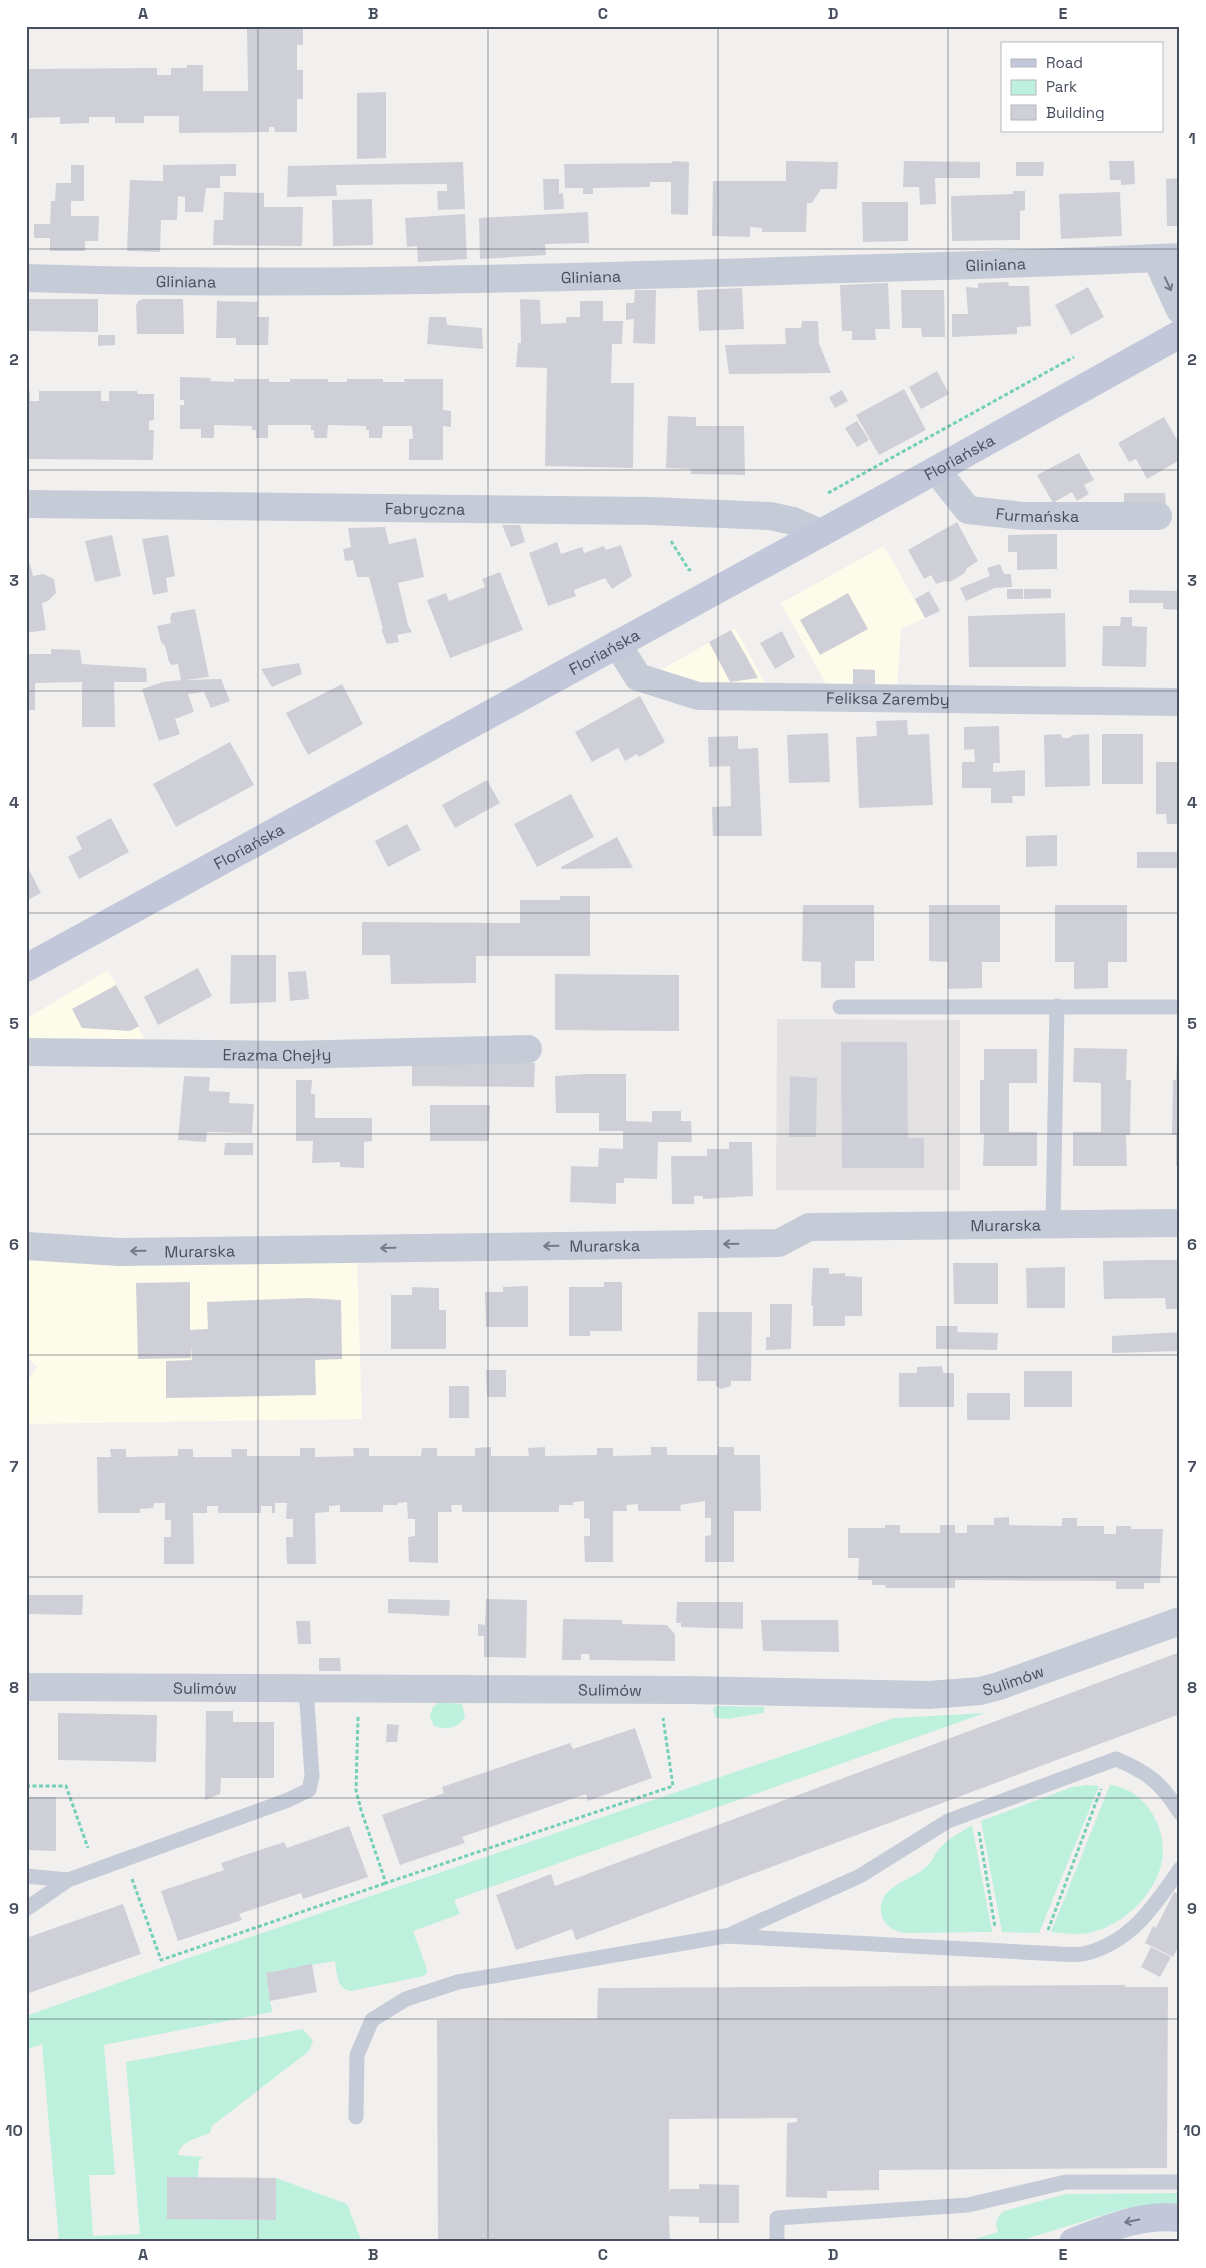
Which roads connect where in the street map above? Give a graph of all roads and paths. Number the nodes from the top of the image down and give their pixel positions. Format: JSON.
{"nodes":[{"id":1,"x":1168,"y":258,"type":"edge"},
{"id":2,"x":26,"y":278,"type":"edge"},
{"id":3,"x":1180,"y":310,"type":"edge"},
{"id":4,"x":1180,"y":334,"type":"edge"},
{"id":5,"x":1079,"y":354,"type":"dead end"},
{"id":6,"x":936,"y":470,"type":"junction"},
{"id":7,"x":826,"y":494,"type":"dead end"},
{"id":8,"x":26,"y":504,"type":"edge"},
{"id":9,"x":1158,"y":516,"type":"dead end"},
{"id":10,"x":821,"y":533,"type":"junction"},
{"id":11,"x":697,"y":565,"type":"dead end"},
{"id":12,"x":689,"y":570,"type":"dead end"},
{"id":13,"x":617,"y":644,"type":"junction"},
{"id":14,"x":1180,"y":702,"type":"edge"},
{"id":15,"x":26,"y":968,"type":"edge"},
{"id":16,"x":1057,"y":1006,"type":"junction"},
{"id":17,"x":840,"y":1007,"type":"dead end"},
{"id":18,"x":1180,"y":1007,"type":"edge"},
{"id":19,"x":528,"y":1049,"type":"dead end"},
{"id":20,"x":26,"y":1052,"type":"edge"},
{"id":21,"x":1180,"y":1223,"type":"edge"},
{"id":22,"x":1053,"y":1224,"type":"junction"},
{"id":23,"x":26,"y":1246,"type":"edge"},
{"id":24,"x":1180,"y":1621,"type":"edge"},
{"id":25,"x":26,"y":1687,"type":"edge"},
{"id":26,"x":306,"y":1689,"type":"junction"},
{"id":27,"x":358,"y":1689,"type":"junction"},
{"id":28,"x":660,"y":1690,"type":"junction"},
{"id":29,"x":1112,"y":1760,"type":"junction"},
{"id":30,"x":26,"y":1786,"type":"edge"},
{"id":31,"x":975,"y":1812,"type":"junction"},
{"id":32,"x":1180,"y":1813,"type":"edge"},
{"id":33,"x":124,"y":1859,"type":"junction"},
{"id":34,"x":1180,"y":1869,"type":"edge"},
{"id":35,"x":95,"y":1870,"type":"junction"},
{"id":36,"x":26,"y":1876,"type":"edge"},
{"id":37,"x":68,"y":1880,"type":"junction"},
{"id":38,"x":386,"y":1883,"type":"junction"},
{"id":39,"x":26,"y":1909,"type":"edge"},
{"id":40,"x":726,"y":1936,"type":"junction"},
{"id":41,"x":999,"y":1951,"type":"junction"},
{"id":42,"x":1039,"y":1953,"type":"junction"},
{"id":43,"x":356,"y":2117,"type":"dead end"},
{"id":44,"x":1180,"y":2182,"type":"edge"},
{"id":45,"x":1180,"y":2218,"type":"edge"},
{"id":46,"x":777,"y":2242,"type":"edge"},
{"id":47,"x":1073,"y":2242,"type":"edge"}],
"edges":[{"from":1,"to":2,"type":"street","name":"Gliniana"},
{"from":1,"to":3,"type":"street","name":"Gliniana","one_way":true},
{"from":4,"to":6,"type":"street","name":"Floriańska"},
{"from":5,"to":7,"type":"path"},
{"from":6,"to":9,"type":"street","name":"Furmańska"},
{"from":6,"to":10,"type":"street","name":"Floriańska"},
{"from":8,"to":10,"type":"street","name":"Fabryczna"},
{"from":10,"to":13,"type":"street","name":"Floriańska"},
{"from":11,"to":12,"type":"path"},
{"from":13,"to":14,"type":"street","name":"Feliksa Zaremby"},
{"from":13,"to":15,"type":"street","name":"Floriańska"},
{"from":16,"to":17,"type":"lane"},
{"from":16,"to":18,"type":"lane"},
{"from":16,"to":22,"type":"lane"},
{"from":19,"to":20,"type":"street","name":"Erazma Chejły"},
{"from":21,"to":22,"type":"street","name":"Murarska"},
{"from":22,"to":23,"type":"street","name":"Murarska","one_way":true},
{"from":24,"to":28,"type":"street","name":"Sulimów"},
{"from":25,"to":26,"type":"street","name":"Sulimów"},
{"from":26,"to":27,"type":"street","name":"Sulimów"},
{"from":26,"to":33,"type":"lane"},
{"from":27,"to":28,"type":"street","name":"Sulimów"},
{"from":27,"to":38,"type":"path"},
{"from":28,"to":38,"type":"path"},
{"from":29,"to":31,"type":"lane"},
{"from":29,"to":32,"type":"lane"},
{"from":29,"to":42,"type":"path"},
{"from":30,"to":35,"type":"path"},
{"from":31,"to":40,"type":"lane"},
{"from":31,"to":41,"type":"path"},
{"from":33,"to":35,"type":"lane"},
{"from":33,"to":38,"type":"path"},
{"from":34,"to":42,"type":"lane"},
{"from":35,"to":37,"type":"lane"},
{"from":36,"to":37,"type":"lane"},
{"from":37,"to":39,"type":"lane"},
{"from":40,"to":41,"type":"lane"},
{"from":40,"to":43,"type":"lane"},
{"from":41,"to":42,"type":"lane"},
{"from":44,"to":46,"type":"lane"},
{"from":45,"to":47,"type":"street","one_way":true}]}
